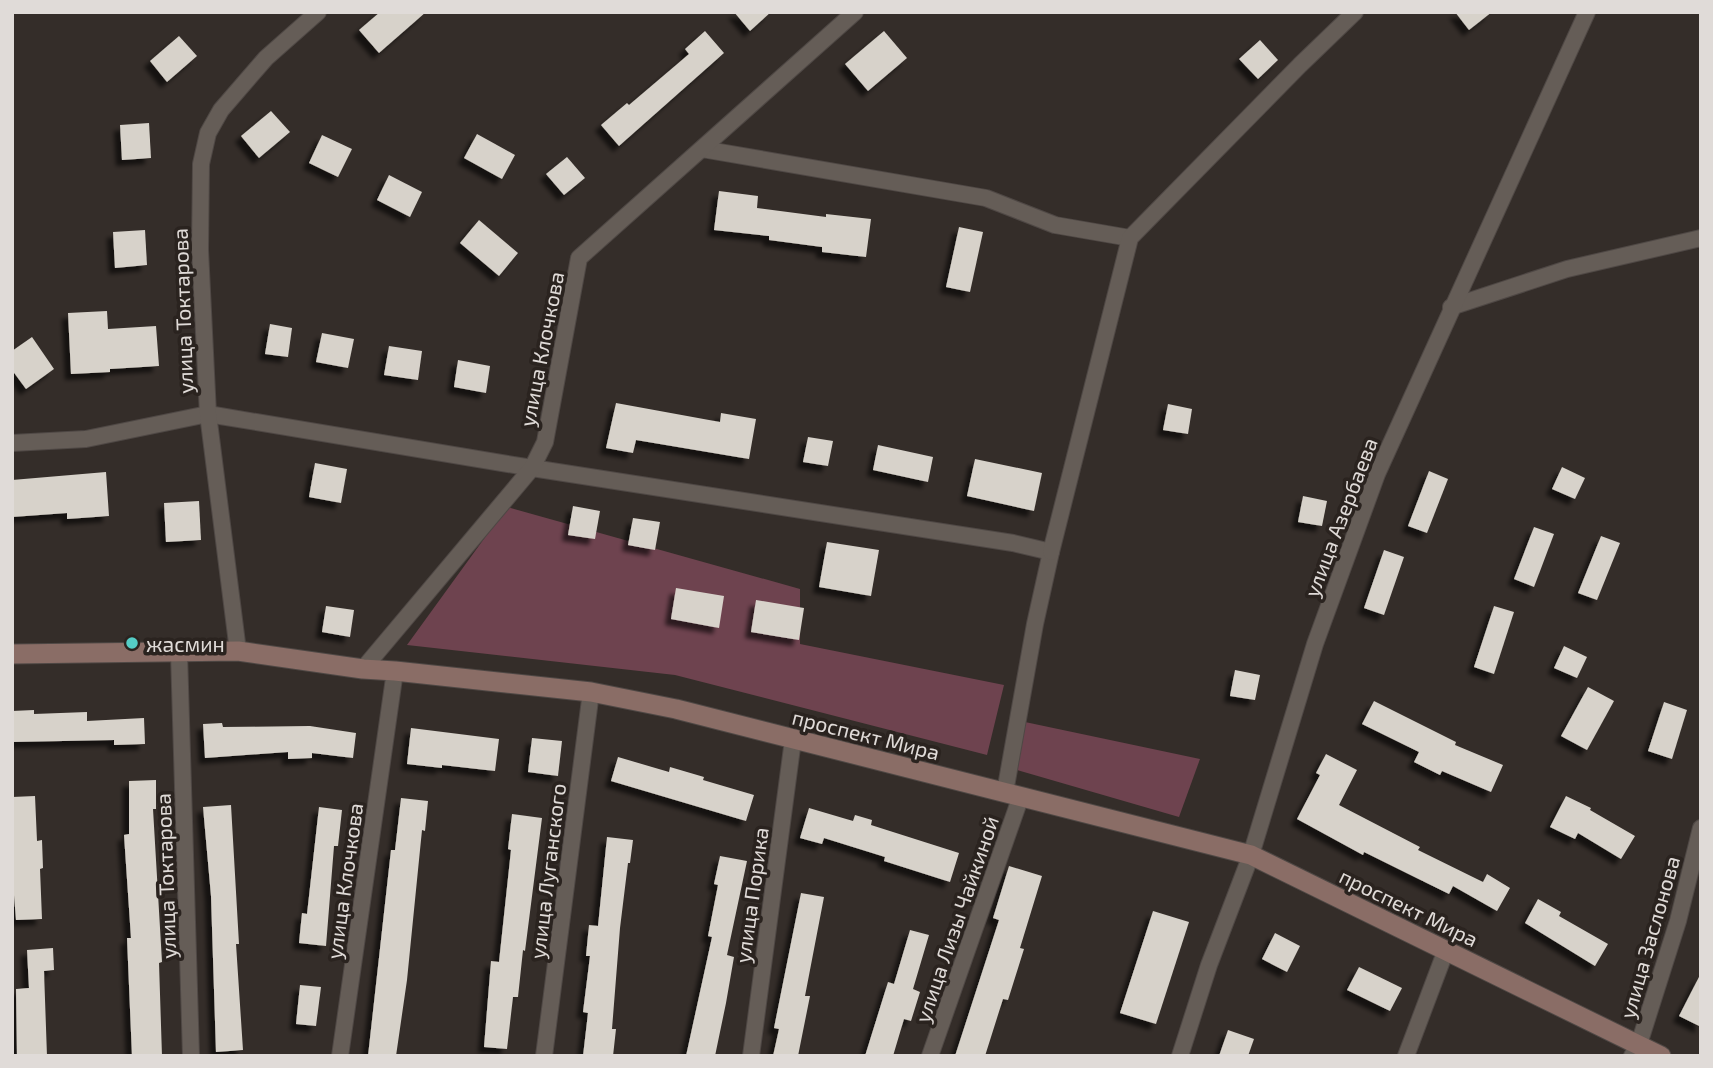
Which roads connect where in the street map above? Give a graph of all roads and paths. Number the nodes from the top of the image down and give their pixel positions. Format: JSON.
{"nodes":[{"id":1,"x":318,"y":12,"type":"edge"},
{"id":2,"x":855,"y":12,"type":"edge"},
{"id":3,"x":1355,"y":12,"type":"edge"},
{"id":4,"x":1587,"y":12,"type":"edge"},
{"id":5,"x":702,"y":149,"type":"junction"},
{"id":6,"x":1130,"y":238,"type":"junction"},
{"id":7,"x":1701,"y":238,"type":"edge"},
{"id":8,"x":1451,"y":307,"type":"junction"},
{"id":9,"x":208,"y":414,"type":"junction"},
{"id":10,"x":12,"y":443,"type":"edge"},
{"id":11,"x":532,"y":468,"type":"junction"},
{"id":12,"x":1051,"y":552,"type":"junction"},
{"id":13,"x":238,"y":651,"type":"junction"},
{"id":14,"x":179,"y":653,"type":"junction"},
{"id":15,"x":12,"y":654,"type":"edge"},
{"id":16,"x":363,"y":669,"type":"junction"},
{"id":17,"x":395,"y":671,"type":"junction"},
{"id":18,"x":591,"y":692,"type":"junction"},
{"id":19,"x":793,"y":740,"type":"junction"},
{"id":20,"x":1013,"y":794,"type":"junction"},
{"id":21,"x":1701,"y":828,"type":"edge"},
{"id":22,"x":1251,"y":855,"type":"junction"},
{"id":23,"x":1446,"y":950,"type":"junction"},
{"id":24,"x":1636,"y":1050,"type":"edge"},
{"id":25,"x":191,"y":1056,"type":"edge"},
{"id":26,"x":340,"y":1056,"type":"edge"},
{"id":27,"x":544,"y":1056,"type":"edge"},
{"id":28,"x":751,"y":1056,"type":"edge"},
{"id":29,"x":930,"y":1056,"type":"edge"},
{"id":30,"x":1180,"y":1056,"type":"edge"},
{"id":31,"x":1406,"y":1056,"type":"edge"},
{"id":32,"x":1661,"y":1056,"type":"edge"}],
"edges":[{"from":1,"to":9,"type":"street","name":"улица Токтарова"},
{"from":2,"to":5,"type":"street","name":"улица Клочкова"},
{"from":3,"to":6,"type":"street"},
{"from":4,"to":8,"type":"street","name":"улица Азербаева"},
{"from":5,"to":6,"type":"street"},
{"from":5,"to":11,"type":"street","name":"улица Клочкова"},
{"from":6,"to":12,"type":"street","name":"улица Лизы Чайкиной"},
{"from":7,"to":8,"type":"street"},
{"from":8,"to":22,"type":"street","name":"улица Азербаева"},
{"from":9,"to":10,"type":"street"},
{"from":9,"to":11,"type":"street"},
{"from":9,"to":13,"type":"street","name":"улица Токтарова"},
{"from":11,"to":12,"type":"street"},
{"from":11,"to":16,"type":"street","name":"улица Клочкова"},
{"from":12,"to":20,"type":"street","name":"улица Лизы Чайкиной"},
{"from":13,"to":14,"type":"main road","name":"проспект Мира"},
{"from":13,"to":16,"type":"main road","name":"проспект Мира"},
{"from":14,"to":15,"type":"main road","name":"проспект Мира"},
{"from":14,"to":25,"type":"street","name":"улица Токтарова"},
{"from":16,"to":17,"type":"main road","name":"проспект Мира"},
{"from":17,"to":18,"type":"main road","name":"проспект Мира"},
{"from":17,"to":26,"type":"street","name":"улица Клочкова"},
{"from":18,"to":19,"type":"main road","name":"проспект Мира"},
{"from":18,"to":27,"type":"street","name":"улица Луганского"},
{"from":19,"to":20,"type":"main road","name":"проспект Мира"},
{"from":19,"to":28,"type":"street","name":"улица Порика"},
{"from":20,"to":22,"type":"main road","name":"проспект Мира"},
{"from":20,"to":29,"type":"street","name":"улица Лизы Чайкиной"},
{"from":21,"to":24,"type":"street","name":"улица Заслонова"},
{"from":22,"to":23,"type":"main road","name":"проспект Мира"},
{"from":22,"to":30,"type":"street","name":"улица Азербаева"},
{"from":23,"to":24,"type":"main road","name":"проспект Мира"},
{"from":23,"to":31,"type":"street"},
{"from":24,"to":32,"type":"main road","name":"проспект Мира"}]}
